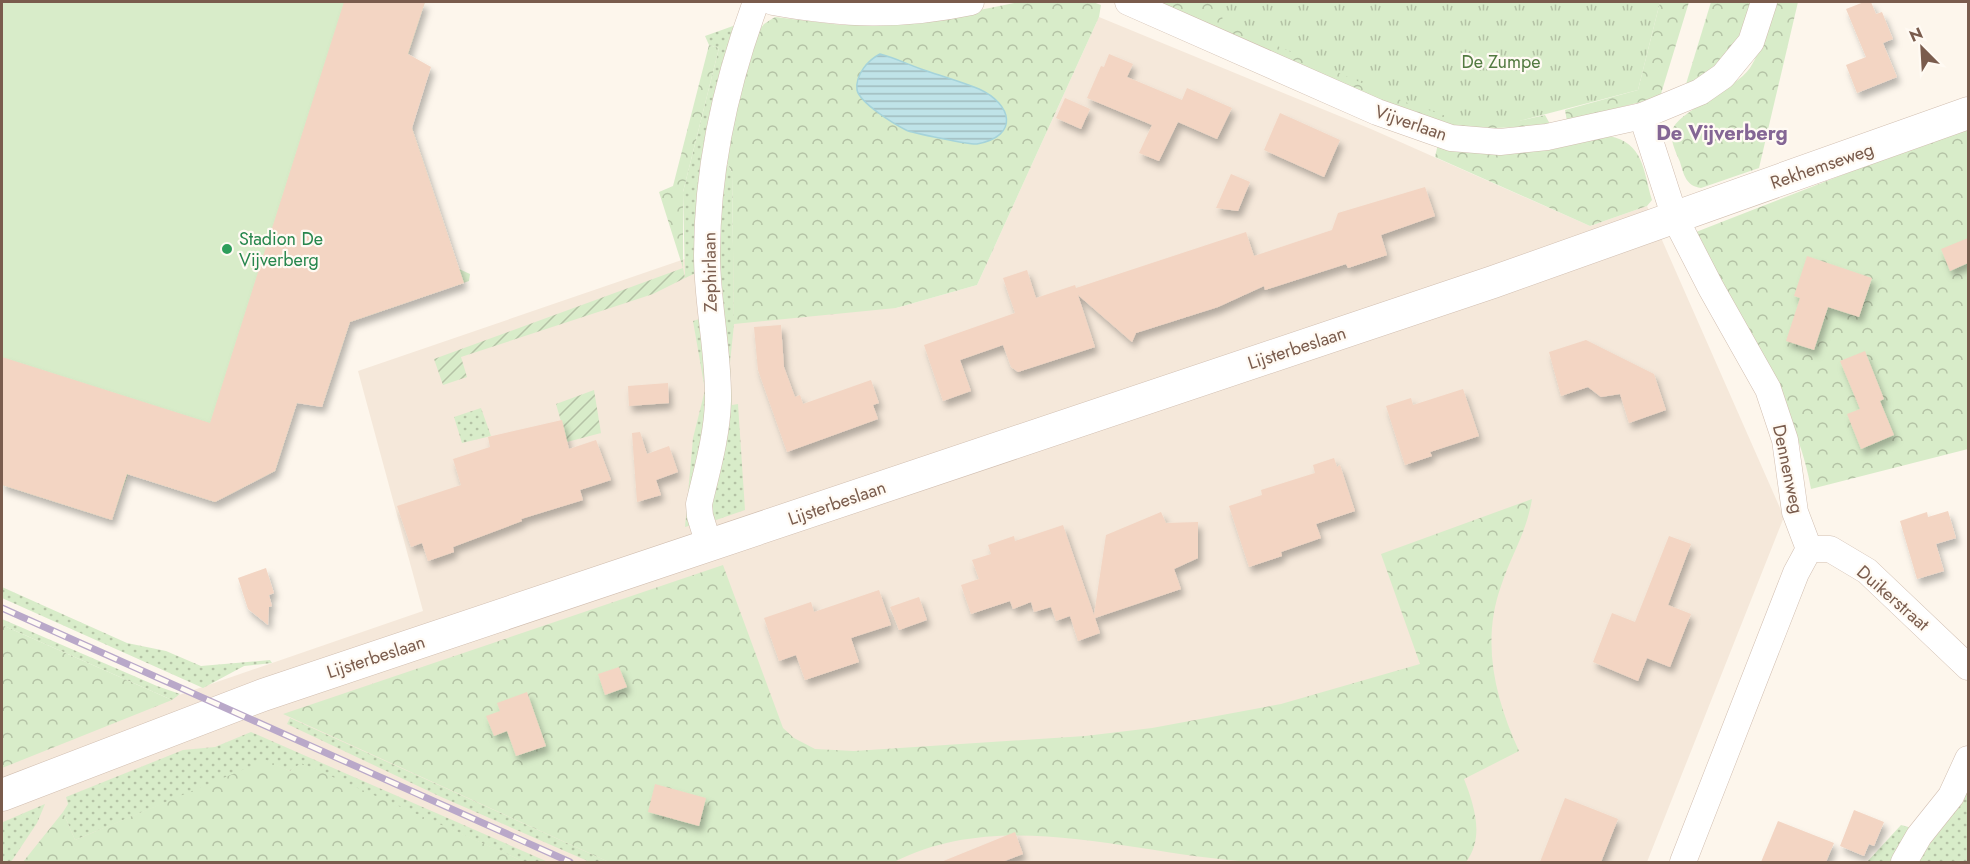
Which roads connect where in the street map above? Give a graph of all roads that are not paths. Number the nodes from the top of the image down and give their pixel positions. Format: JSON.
{"nodes":[{"id":1,"x":756,"y":2,"type":"edge"},
{"id":2,"x":773,"y":2,"type":"edge"},
{"id":3,"x":971,"y":2,"type":"edge"},
{"id":4,"x":1128,"y":2,"type":"edge"},
{"id":5,"x":1764,"y":2,"type":"edge"},
{"id":6,"x":1968,"y":113,"type":"edge"},
{"id":7,"x":1642,"y":116,"type":"junction"},
{"id":8,"x":1675,"y":218,"type":"junction"},
{"id":9,"x":709,"y":545,"type":"junction"},
{"id":10,"x":1809,"y":549,"type":"junction"},
{"id":11,"x":1967,"y":663,"type":"edge"},
{"id":12,"x":1968,"y":759,"type":"edge"},
{"id":13,"x":2,"y":795,"type":"edge"},
{"id":14,"x":1683,"y":862,"type":"edge"},
{"id":15,"x":1904,"y":862,"type":"edge"}],
"edges":[{"from":1,"to":9,"type":"street","name":"Zephirlaan"},
{"from":2,"to":3,"type":"street"},
{"from":4,"to":7,"type":"street","name":"Vijverlaan"},
{"from":5,"to":7,"type":"street","name":"Vijverlaan"},
{"from":6,"to":8,"type":"street","name":"Rekhemseweg"},
{"from":7,"to":8,"type":"street"},
{"from":8,"to":9,"type":"street","name":"Lijsterbeslaan"},
{"from":8,"to":10,"type":"street","name":"Dennenweg"},
{"from":9,"to":13,"type":"street","name":"Lijsterbeslaan"},
{"from":10,"to":11,"type":"street","name":"Duikerstraat"},
{"from":10,"to":14,"type":"street"},
{"from":12,"to":15,"type":"street"}]}
